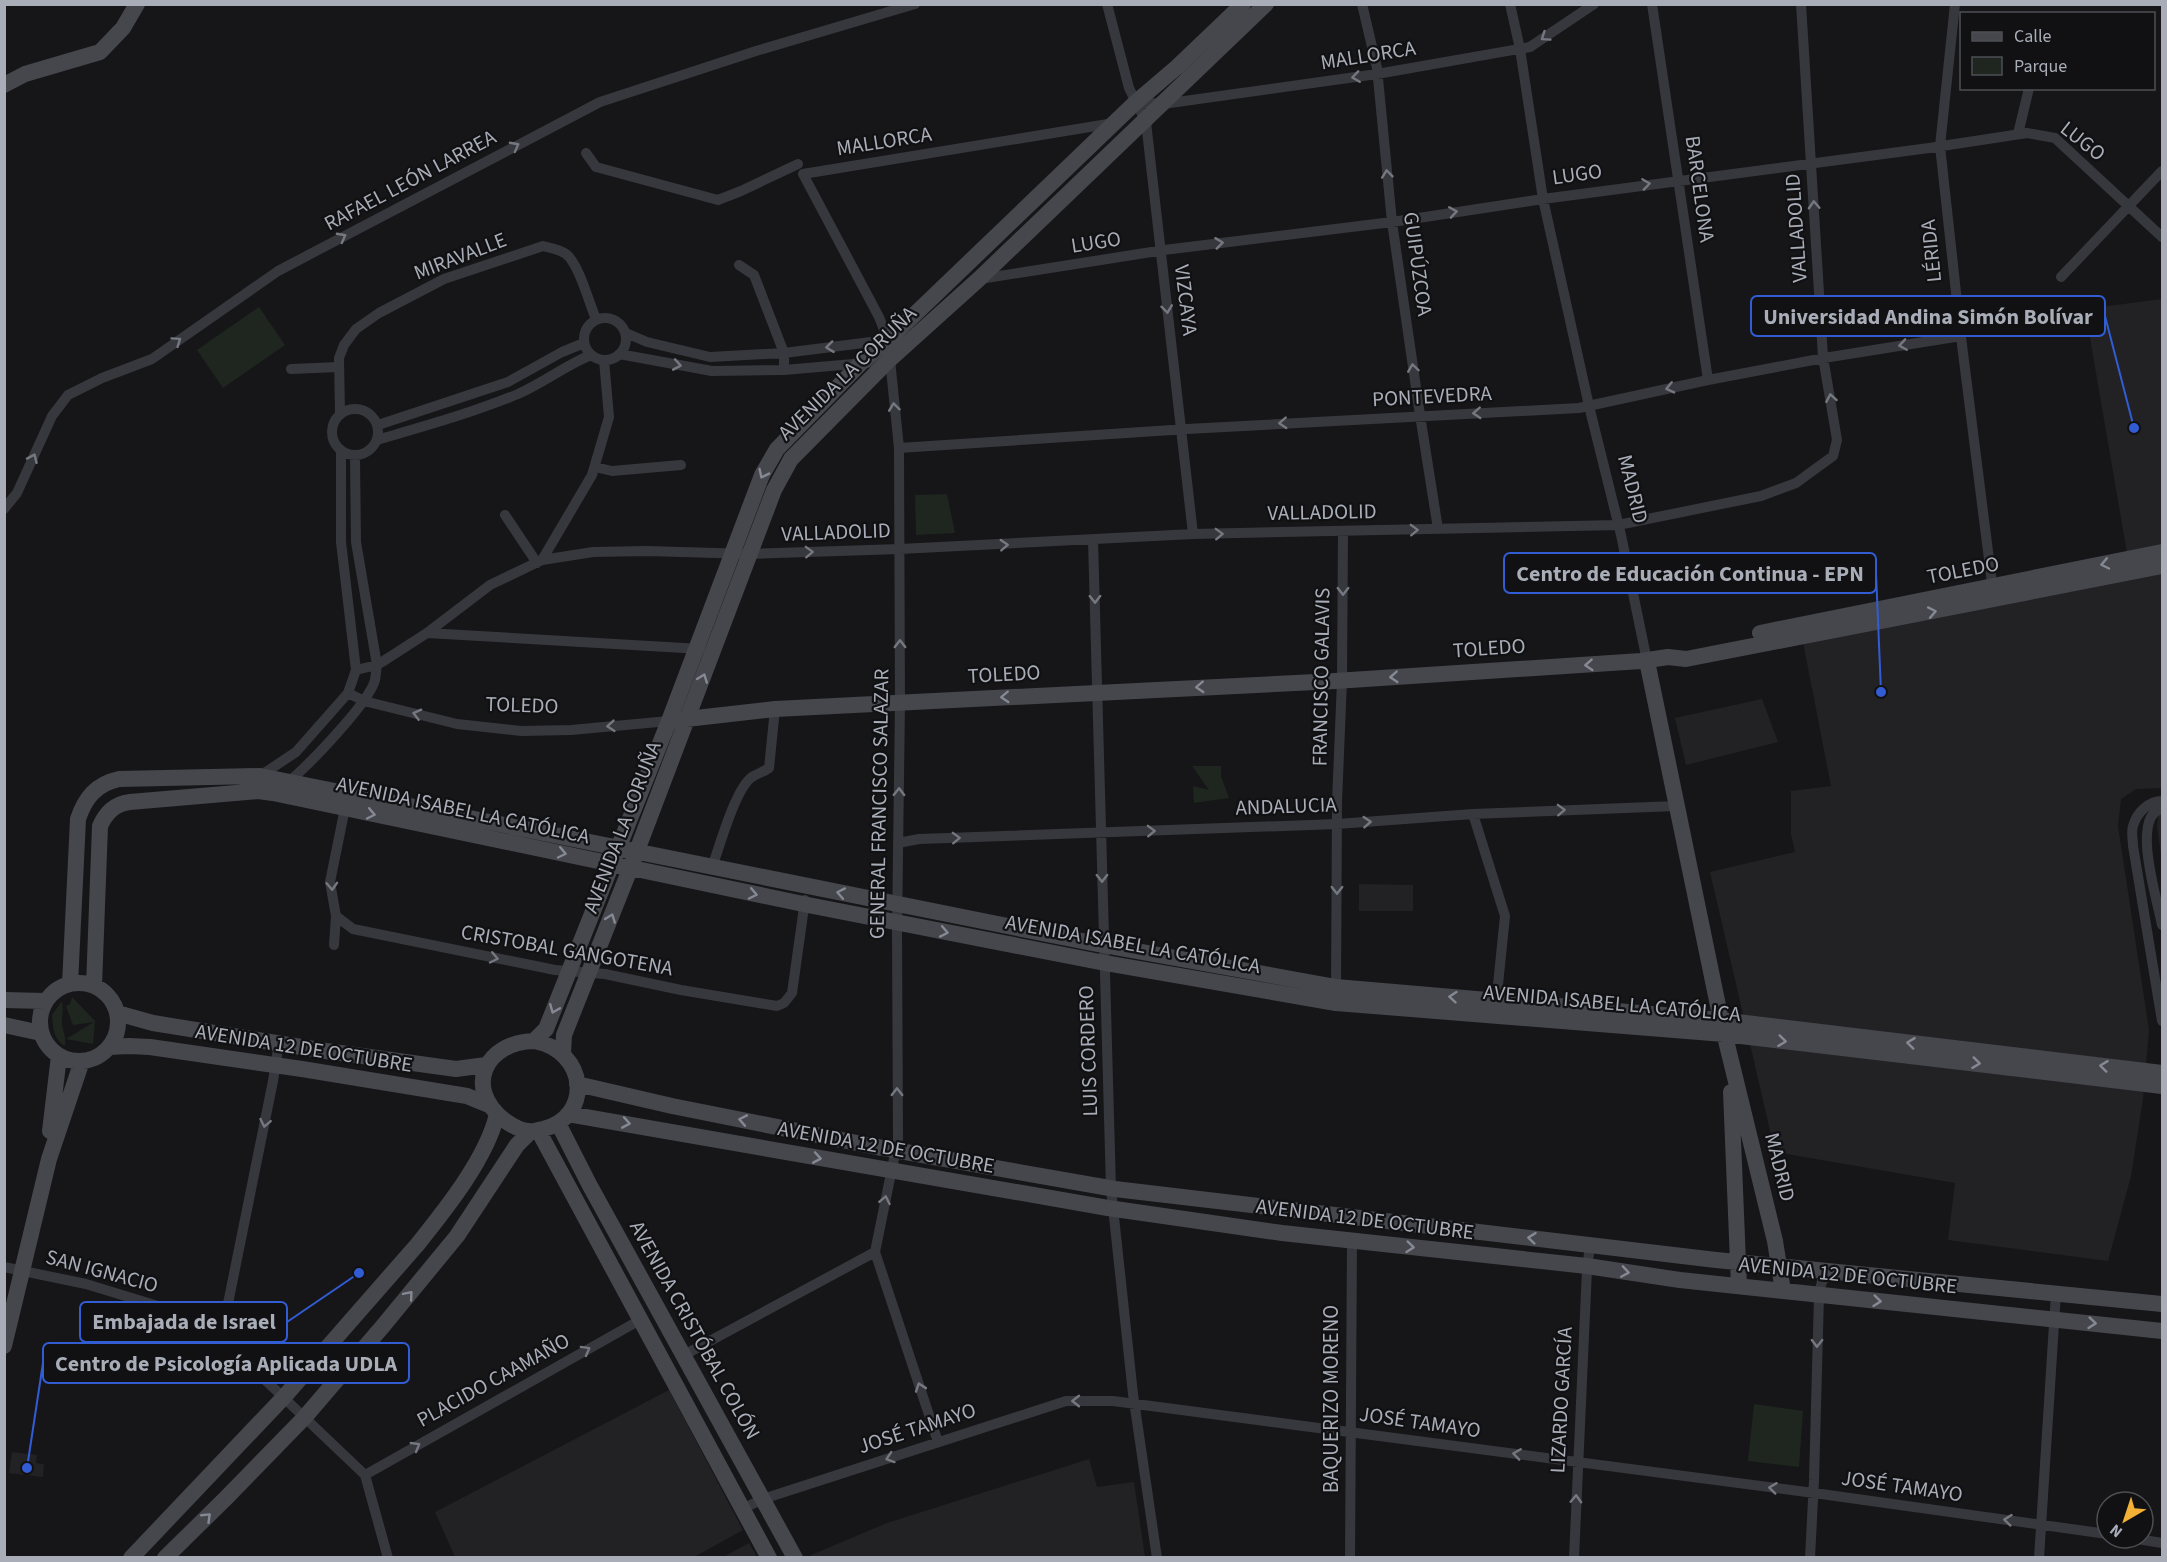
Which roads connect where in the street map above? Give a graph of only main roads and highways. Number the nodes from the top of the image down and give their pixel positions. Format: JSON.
{"nodes":[{"id":1,"x":137,"y":4,"type":"edge"},
{"id":2,"x":1243,"y":4,"type":"edge"},
{"id":3,"x":1266,"y":4,"type":"edge"},
{"id":4,"x":4,"y":85,"type":"edge"},
{"id":5,"x":2163,"y":552,"type":"edge"},
{"id":6,"x":2163,"y":566,"type":"edge"},
{"id":7,"x":1994,"y":593,"type":"junction"},
{"id":8,"x":705,"y":650,"type":"junction"},
{"id":9,"x":1647,"y":661,"type":"junction"},
{"id":10,"x":688,"y":717,"type":"junction"},
{"id":11,"x":669,"y":721,"type":"junction"},
{"id":12,"x":636,"y":851,"type":"junction"},
{"id":13,"x":614,"y":856,"type":"junction"},
{"id":14,"x":630,"y":869,"type":"junction"},
{"id":15,"x":70,"y":984,"type":"junction"},
{"id":16,"x":94,"y":986,"type":"junction"},
{"id":17,"x":1336,"y":995,"type":"junction"},
{"id":18,"x":4,"y":1000,"type":"edge"},
{"id":19,"x":45,"y":1001,"type":"junction"},
{"id":20,"x":117,"y":1013,"type":"junction"},
{"id":21,"x":4,"y":1025,"type":"edge"},
{"id":22,"x":1722,"y":1027,"type":"junction"},
{"id":23,"x":41,"y":1033,"type":"junction"},
{"id":24,"x":534,"y":1041,"type":"junction"},
{"id":25,"x":109,"y":1047,"type":"junction"},
{"id":26,"x":562,"y":1053,"type":"junction"},
{"id":27,"x":1730,"y":1055,"type":"junction"},
{"id":28,"x":59,"y":1056,"type":"junction"},
{"id":29,"x":82,"y":1061,"type":"junction"},
{"id":30,"x":486,"y":1065,"type":"junction"},
{"id":31,"x":2163,"y":1073,"type":"edge"},
{"id":32,"x":578,"y":1084,"type":"junction"},
{"id":33,"x":2163,"y":1086,"type":"edge"},
{"id":34,"x":493,"y":1110,"type":"junction"},
{"id":35,"x":563,"y":1118,"type":"junction"},
{"id":36,"x":534,"y":1131,"type":"junction"},
{"id":37,"x":49,"y":1159,"type":"junction"},
{"id":38,"x":1739,"y":1262,"type":"junction"},
{"id":39,"x":1780,"y":1266,"type":"junction"},
{"id":40,"x":1739,"y":1286,"type":"junction"},
{"id":41,"x":1783,"y":1291,"type":"junction"},
{"id":42,"x":2163,"y":1305,"type":"edge"},
{"id":43,"x":362,"y":1309,"type":"junction"},
{"id":44,"x":383,"y":1326,"type":"junction"},
{"id":45,"x":2163,"y":1331,"type":"edge"},
{"id":46,"x":4,"y":1346,"type":"edge"},
{"id":47,"x":131,"y":1557,"type":"edge"},
{"id":48,"x":165,"y":1557,"type":"edge"},
{"id":49,"x":769,"y":1557,"type":"edge"},
{"id":50,"x":795,"y":1557,"type":"edge"}],
"edges":[{"from":1,"to":4,"type":"main road"},
{"from":2,"to":8,"type":"main road","name":"AVENIDA LA CORUÑA","one_way":true},
{"from":3,"to":8,"type":"main road","name":"AVENIDA LA CORUÑA"},
{"from":5,"to":7,"type":"main road","name":"TOLEDO","one_way":true},
{"from":6,"to":7,"type":"main road","name":"TOLEDO"},
{"from":7,"to":9,"type":"main road","name":"TOLEDO"},
{"from":10,"to":8,"type":"main road","name":"AVENIDA LA CORUÑA","one_way":true},
{"from":8,"to":11,"type":"main road","name":"AVENIDA LA CORUÑA"},
{"from":9,"to":10,"type":"main road","name":"TOLEDO","one_way":true},
{"from":9,"to":22,"type":"main road","name":"MADRID"},
{"from":10,"to":11,"type":"main road","name":"TOLEDO"},
{"from":10,"to":12,"type":"main road","name":"AVENIDA LA CORUÑA"},
{"from":11,"to":13,"type":"main road","name":"AVENIDA LA CORUÑA"},
{"from":12,"to":13,"type":"main road","name":"AVENIDA ISABEL LA CATÓLICA"},
{"from":12,"to":14,"type":"main road","name":"AVENIDA LA CORUÑA"},
{"from":17,"to":12,"type":"main road","name":"AVENIDA ISABEL LA CATÓLICA","one_way":true},
{"from":13,"to":14,"type":"main road","name":"AVENIDA ISABEL LA CATÓLICA"},
{"from":13,"to":15,"type":"main road","name":"AVENIDA ISABEL LA CATÓLICA"},
{"from":16,"to":13,"type":"main road","name":"AVENIDA ISABEL LA CATÓLICA","one_way":true},
{"from":13,"to":24,"type":"main road","name":"AVENIDA LA CORUÑA","one_way":true},
{"from":14,"to":17,"type":"main road","name":"AVENIDA ISABEL LA CATÓLICA","one_way":true},
{"from":26,"to":14,"type":"main road","name":"AVENIDA LA CORUÑA","one_way":true},
{"from":15,"to":16,"type":"main road"},
{"from":15,"to":19,"type":"main road"},
{"from":16,"to":20,"type":"main road"},
{"from":17,"to":22,"type":"main road","name":"AVENIDA ISABEL LA CATÓLICA"},
{"from":18,"to":19,"type":"main road"},
{"from":19,"to":23,"type":"main road"},
{"from":20,"to":25,"type":"main road"},
{"from":20,"to":30,"type":"main road","name":"AVENIDA 12 DE OCTUBRE"},
{"from":21,"to":23,"type":"main road"},
{"from":22,"to":27,"type":"main road","name":"MADRID"},
{"from":31,"to":22,"type":"main road","name":"AVENIDA ISABEL LA CATÓLICA","one_way":true},
{"from":22,"to":33,"type":"main road","name":"AVENIDA ISABEL LA CATÓLICA","one_way":true},
{"from":23,"to":28,"type":"main road"},
{"from":24,"to":26,"type":"main road"},
{"from":24,"to":30,"type":"main road"},
{"from":25,"to":29,"type":"main road"},
{"from":25,"to":34,"type":"main road","name":"AVENIDA 12 DE OCTUBRE"},
{"from":26,"to":32,"type":"main road"},
{"from":27,"to":38,"type":"main road","name":"MADRID"},
{"from":27,"to":39,"type":"main road","name":"MADRID"},
{"from":28,"to":29,"type":"main road"},
{"from":28,"to":37,"type":"main road"},
{"from":29,"to":37,"type":"main road"},
{"from":30,"to":34,"type":"main road"},
{"from":32,"to":35,"type":"main road"},
{"from":38,"to":32,"type":"main road","name":"AVENIDA 12 DE OCTUBRE","one_way":true},
{"from":34,"to":36,"type":"main road"},
{"from":34,"to":43,"type":"main road"},
{"from":35,"to":36,"type":"main road"},
{"from":35,"to":40,"type":"main road","name":"AVENIDA 12 DE OCTUBRE","one_way":true},
{"from":35,"to":50,"type":"main road","name":"AVENIDA CRISTÓBAL COLÓN"},
{"from":44,"to":36,"type":"main road","one_way":true},
{"from":36,"to":49,"type":"main road","name":"AVENIDA CRISTÓBAL COLÓN"},
{"from":37,"to":46,"type":"main road"},
{"from":38,"to":39,"type":"main road","name":"AVENIDA 12 DE OCTUBRE"},
{"from":38,"to":40,"type":"main road","name":"MADRID"},
{"from":39,"to":41,"type":"main road","name":"MADRID"},
{"from":39,"to":42,"type":"main road","name":"AVENIDA 12 DE OCTUBRE"},
{"from":40,"to":41,"type":"main road","name":"AVENIDA 12 DE OCTUBRE"},
{"from":41,"to":45,"type":"main road","name":"AVENIDA 12 DE OCTUBRE","one_way":true},
{"from":43,"to":44,"type":"main road"},
{"from":43,"to":47,"type":"main road"},
{"from":48,"to":44,"type":"main road","one_way":true}]}
